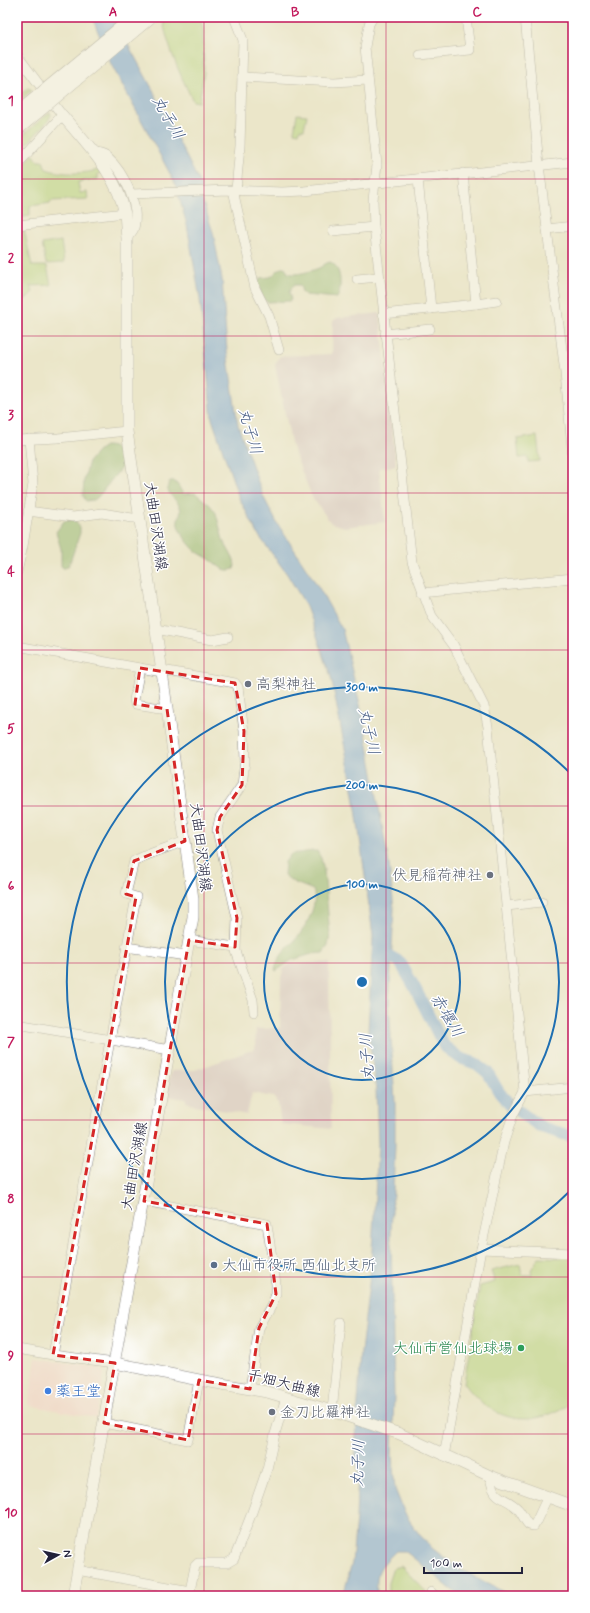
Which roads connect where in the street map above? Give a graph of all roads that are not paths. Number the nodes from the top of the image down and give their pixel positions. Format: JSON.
{"nodes":[{"id":1,"x":134,"y":17,"type":"edge"},
{"id":2,"x":150,"y":17,"type":"edge"},
{"id":3,"x":373,"y":17,"type":"edge"},
{"id":4,"x":466,"y":17,"type":"edge"},
{"id":5,"x":525,"y":17,"type":"edge"},
{"id":6,"x":236,"y":18,"type":"edge"},
{"id":7,"x":17,"y":55,"type":"edge"},
{"id":8,"x":420,"y":55,"type":"dead end"},
{"id":9,"x":242,"y":77,"type":"junction"},
{"id":10,"x":368,"y":80,"type":"junction"},
{"id":11,"x":17,"y":114,"type":"edge"},
{"id":12,"x":62,"y":115,"type":"junction"},
{"id":13,"x":17,"y":129,"type":"edge"},
{"id":14,"x":93,"y":152,"type":"junction"},
{"id":15,"x":573,"y":162,"type":"edge"},
{"id":16,"x":17,"y":165,"type":"edge"},
{"id":17,"x":539,"y":165,"type":"junction"},
{"id":18,"x":462,"y":173,"type":"junction"},
{"id":19,"x":418,"y":179,"type":"junction"},
{"id":20,"x":374,"y":183,"type":"junction"},
{"id":21,"x":232,"y":190,"type":"junction"},
{"id":22,"x":135,"y":194,"type":"junction"},
{"id":23,"x":125,"y":213,"type":"junction"},
{"id":24,"x":17,"y":225,"type":"edge"},
{"id":25,"x":573,"y":226,"type":"edge"},
{"id":26,"x":374,"y":227,"type":"junction"},
{"id":27,"x":547,"y":228,"type":"junction"},
{"id":28,"x":333,"y":231,"type":"dead end"},
{"id":29,"x":127,"y":238,"type":"junction"},
{"id":30,"x":379,"y":277,"type":"junction"},
{"id":31,"x":357,"y":279,"type":"dead end"},
{"id":32,"x":497,"y":301,"type":"dead end"},
{"id":33,"x":476,"y":304,"type":"junction"},
{"id":34,"x":431,"y":309,"type":"junction"},
{"id":35,"x":383,"y":314,"type":"junction"},
{"id":36,"x":430,"y":329,"type":"dead end"},
{"id":37,"x":385,"y":334,"type":"junction"},
{"id":38,"x":279,"y":350,"type":"dead end"},
{"id":39,"x":127,"y":431,"type":"junction"},
{"id":40,"x":29,"y":438,"type":"junction"},
{"id":41,"x":17,"y":440,"type":"edge"},
{"id":42,"x":573,"y":458,"type":"edge"},
{"id":43,"x":28,"y":511,"type":"junction"},
{"id":44,"x":140,"y":518,"type":"junction"},
{"id":45,"x":17,"y":572,"type":"edge"},
{"id":46,"x":573,"y":578,"type":"edge"},
{"id":47,"x":422,"y":593,"type":"junction"},
{"id":48,"x":156,"y":629,"type":"junction"},
{"id":49,"x":228,"y":637,"type":"dead end"},
{"id":50,"x":17,"y":646,"type":"edge"},
{"id":51,"x":140,"y":668,"type":"junction"},
{"id":52,"x":162,"y":671,"type":"junction"},
{"id":53,"x":167,"y":709,"type":"junction"},
{"id":54,"x":185,"y":841,"type":"junction"},
{"id":55,"x":542,"y":902,"type":"dead end"},
{"id":56,"x":507,"y":906,"type":"junction"},
{"id":57,"x":189,"y":940,"type":"junction"},
{"id":58,"x":126,"y":947,"type":"junction"},
{"id":59,"x":236,"y":947,"type":"junction"},
{"id":60,"x":186,"y":956,"type":"junction"},
{"id":61,"x":254,"y":1012,"type":"dead end"},
{"id":62,"x":17,"y":1024,"type":"edge"},
{"id":63,"x":110,"y":1040,"type":"junction"},
{"id":64,"x":170,"y":1050,"type":"junction"},
{"id":65,"x":573,"y":1087,"type":"edge"},
{"id":66,"x":525,"y":1092,"type":"junction"},
{"id":67,"x":144,"y":1201,"type":"junction"},
{"id":68,"x":481,"y":1249,"type":"junction"},
{"id":69,"x":573,"y":1253,"type":"edge"},
{"id":70,"x":341,"y":1323,"type":"dead end"},
{"id":71,"x":17,"y":1349,"type":"edge"},
{"id":72,"x":52,"y":1355,"type":"junction"},
{"id":73,"x":115,"y":1363,"type":"junction"},
{"id":74,"x":199,"y":1380,"type":"junction"},
{"id":75,"x":250,"y":1389,"type":"junction"},
{"id":76,"x":286,"y":1397,"type":"junction"},
{"id":77,"x":332,"y":1411,"type":"junction"},
{"id":78,"x":104,"y":1423,"type":"junction"},
{"id":79,"x":444,"y":1456,"type":"junction"},
{"id":80,"x":490,"y":1476,"type":"junction"},
{"id":81,"x":548,"y":1496,"type":"junction"},
{"id":82,"x":573,"y":1506,"type":"edge"},
{"id":83,"x":77,"y":1570,"type":"junction"},
{"id":84,"x":189,"y":1593,"type":"edge"},
{"id":85,"x":73,"y":1596,"type":"edge"}],
"edges":[{"from":1,"to":11,"type":"highway","bridge":true},
{"from":2,"to":13,"type":"highway","bridge":true},
{"from":3,"to":10,"type":"street"},
{"from":4,"to":8,"type":"street"},
{"from":5,"to":17,"type":"street"},
{"from":6,"to":9,"type":"street"},
{"from":7,"to":12,"type":"street"},
{"from":9,"to":10,"type":"street"},
{"from":9,"to":21,"type":"street"},
{"from":10,"to":20,"type":"street"},
{"from":12,"to":14,"type":"main road","name":"大曲田沢湖線"},
{"from":12,"to":16,"type":"street"},
{"from":14,"to":22,"type":"street"},
{"from":14,"to":23,"type":"main road","name":"大曲田沢湖線"},
{"from":15,"to":17,"type":"street"},
{"from":17,"to":18,"type":"street"},
{"from":17,"to":27,"type":"street"},
{"from":18,"to":19,"type":"street"},
{"from":18,"to":33,"type":"street"},
{"from":19,"to":20,"type":"street"},
{"from":19,"to":34,"type":"street"},
{"from":20,"to":21,"type":"street"},
{"from":20,"to":26,"type":"street"},
{"from":21,"to":22,"type":"street"},
{"from":21,"to":38,"type":"street"},
{"from":22,"to":29,"type":"street"},
{"from":23,"to":24,"type":"street"},
{"from":23,"to":29,"type":"main road","name":"大曲田沢湖線"},
{"from":25,"to":27,"type":"street"},
{"from":26,"to":28,"type":"street"},
{"from":26,"to":30,"type":"street"},
{"from":27,"to":42,"type":"street"},
{"from":29,"to":39,"type":"main road","name":"大曲田沢湖線"},
{"from":30,"to":31,"type":"street"},
{"from":30,"to":35,"type":"street"},
{"from":32,"to":33,"type":"street"},
{"from":33,"to":34,"type":"street"},
{"from":34,"to":35,"type":"street"},
{"from":35,"to":37,"type":"street"},
{"from":36,"to":37,"type":"street"},
{"from":37,"to":47,"type":"street"},
{"from":39,"to":40,"type":"street"},
{"from":39,"to":44,"type":"main road","name":"大曲田沢湖線"},
{"from":40,"to":41,"type":"street"},
{"from":40,"to":43,"type":"street"},
{"from":43,"to":44,"type":"street"},
{"from":43,"to":45,"type":"street"},
{"from":44,"to":48,"type":"main road","name":"大曲田沢湖線"},
{"from":46,"to":47,"type":"street"},
{"from":47,"to":56,"type":"street"},
{"from":48,"to":49,"type":"street"},
{"from":48,"to":52,"type":"main road","name":"大曲田沢湖線"},
{"from":50,"to":51,"type":"street"},
{"from":51,"to":52,"type":"street"},
{"from":51,"to":53,"type":"street"},
{"from":52,"to":53,"type":"main road","name":"大曲田沢湖線"},
{"from":52,"to":59,"type":"street"},
{"from":53,"to":54,"type":"main road","name":"大曲田沢湖線"},
{"from":54,"to":57,"type":"main road","name":"大曲田沢湖線"},
{"from":54,"to":58,"type":"street"},
{"from":55,"to":56,"type":"street"},
{"from":56,"to":66,"type":"street"},
{"from":57,"to":59,"type":"street"},
{"from":57,"to":60,"type":"main road","name":"大曲田沢湖線"},
{"from":58,"to":60,"type":"street"},
{"from":58,"to":63,"type":"street"},
{"from":59,"to":61,"type":"street"},
{"from":60,"to":64,"type":"main road","name":"大曲田沢湖線"},
{"from":62,"to":63,"type":"street"},
{"from":63,"to":64,"type":"street"},
{"from":63,"to":72,"type":"street"},
{"from":64,"to":67,"type":"main road","name":"大曲田沢湖線"},
{"from":65,"to":66,"type":"street"},
{"from":66,"to":68,"type":"street"},
{"from":67,"to":73,"type":"main road","name":"大曲田沢湖線"},
{"from":67,"to":75,"type":"street"},
{"from":68,"to":69,"type":"street"},
{"from":68,"to":79,"type":"street"},
{"from":70,"to":77,"type":"street"},
{"from":71,"to":72,"type":"street"},
{"from":72,"to":73,"type":"street"},
{"from":73,"to":74,"type":"main road","name":"千畑大曲線"},
{"from":73,"to":78,"type":"main road","name":"大曲田沢湖線"},
{"from":74,"to":75,"type":"main road","name":"千畑大曲線"},
{"from":74,"to":78,"type":"street"},
{"from":75,"to":76,"type":"main road","name":"千畑大曲線"},
{"from":76,"to":77,"type":"main road","name":"千畑大曲線"},
{"from":76,"to":84,"type":"street"},
{"from":77,"to":79,"type":"main road","name":"千畑大曲線"},
{"from":78,"to":83,"type":"main road","name":"大曲田沢湖線"},
{"from":79,"to":80,"type":"main road","name":"千畑大曲線"},
{"from":80,"to":81,"type":"main road","name":"千畑大曲線"},
{"from":80,"to":81,"type":"street"},
{"from":81,"to":82,"type":"main road","name":"千畑大曲線"},
{"from":83,"to":84,"type":"street"},
{"from":83,"to":85,"type":"main road","name":"大曲田沢湖線"}]}
